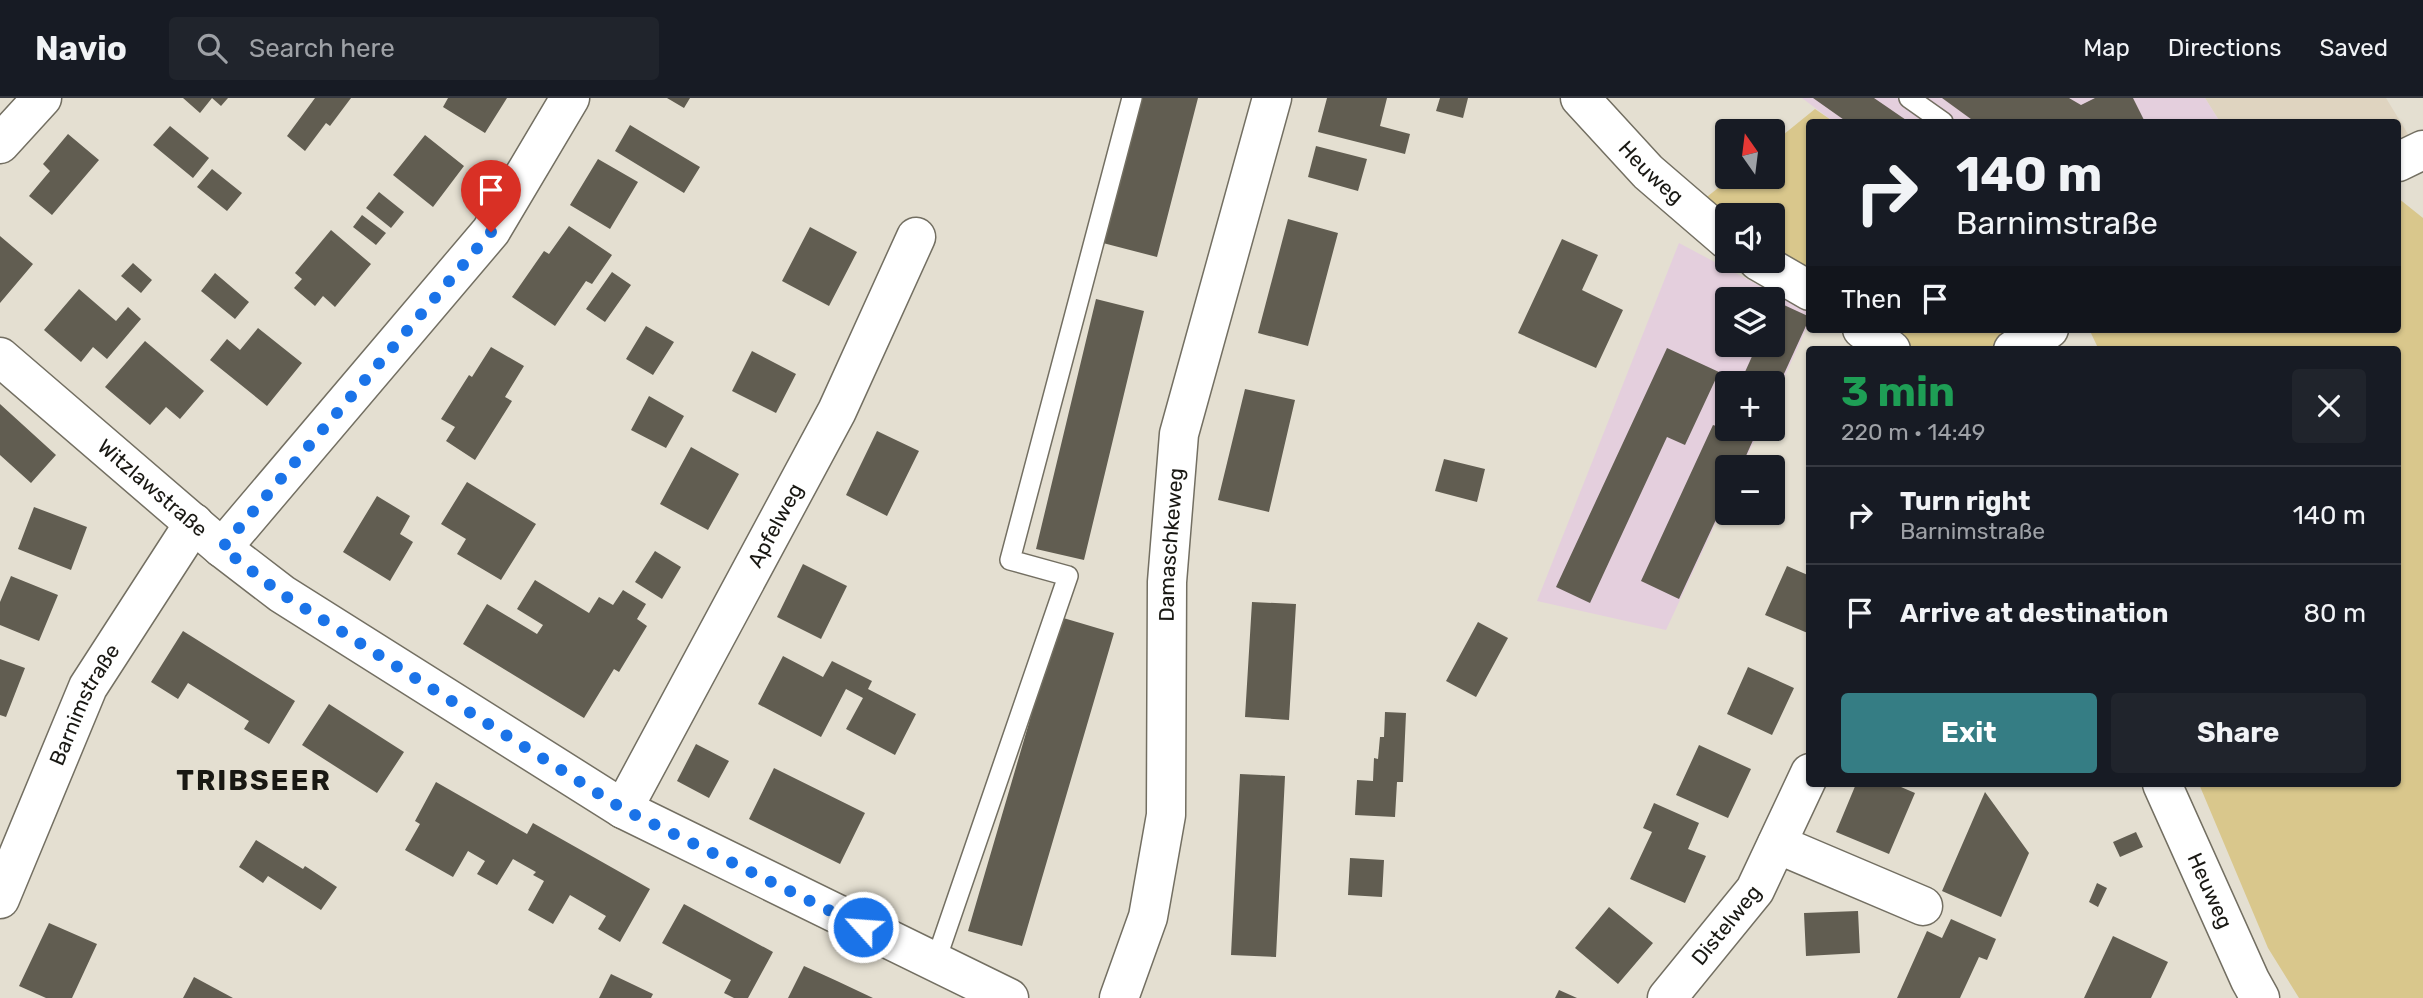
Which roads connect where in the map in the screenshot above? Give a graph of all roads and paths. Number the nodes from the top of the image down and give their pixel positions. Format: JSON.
{"nodes":[{"id":1,"x":42,"y":98,"type":"edge"},
{"id":2,"x":570,"y":98,"type":"edge"},
{"id":3,"x":1132,"y":98,"type":"edge"},
{"id":4,"x":1272,"y":98,"type":"edge"},
{"id":5,"x":1580,"y":98,"type":"edge"},
{"id":6,"x":1909,"y":98,"type":"edge"},
{"id":7,"x":1939,"y":119,"type":"edge"},
{"id":8,"x":0,"y":144,"type":"edge"},
{"id":9,"x":2423,"y":150,"type":"edge"},
{"id":10,"x":2401,"y":161,"type":"edge"},
{"id":11,"x":1715,"y":230,"type":"edge"},
{"id":12,"x":916,"y":237,"type":"dead end"},
{"id":13,"x":1779,"y":273,"type":"edge"},
{"id":14,"x":1806,"y":289,"type":"edge"},
{"id":15,"x":1868,"y":333,"type":"edge"},
{"id":16,"x":2042,"y":333,"type":"edge"},
{"id":17,"x":1885,"y":346,"type":"edge"},
{"id":18,"x":2019,"y":346,"type":"edge"},
{"id":19,"x":0,"y":357,"type":"edge"},
{"id":20,"x":208,"y":536,"type":"junction"},
{"id":21,"x":1806,"y":782,"type":"edge"},
{"id":22,"x":2163,"y":787,"type":"edge"},
{"id":23,"x":623,"y":809,"type":"junction"},
{"id":24,"x":1777,"y":844,"type":"junction"},
{"id":25,"x":0,"y":899,"type":"edge"},
{"id":26,"x":1923,"y":906,"type":"dead end"},
{"id":27,"x":935,"y":963,"type":"junction"},
{"id":28,"x":2250,"y":992,"type":"edge"},
{"id":29,"x":1009,"y":998,"type":"edge"},
{"id":30,"x":1119,"y":998,"type":"edge"},
{"id":31,"x":1667,"y":998,"type":"edge"}],
"edges":[{"from":1,"to":8,"type":"street"},
{"from":2,"to":20,"type":"street","name":"Barnimstraße"},
{"from":3,"to":27,"type":"lane"},
{"from":4,"to":30,"type":"street","name":"Damaschkeweg"},
{"from":5,"to":11,"type":"street","name":"Heuweg"},
{"from":6,"to":7,"type":"lane"},
{"from":9,"to":10,"type":"street"},
{"from":12,"to":23,"type":"street","name":"Apfelweg"},
{"from":13,"to":14,"type":"street"},
{"from":15,"to":17,"type":"street"},
{"from":16,"to":18,"type":"street"},
{"from":19,"to":20,"type":"street","name":"Witzlawstraße"},
{"from":20,"to":23,"type":"street","name":"Witzlawstraße"},
{"from":20,"to":25,"type":"street","name":"Barnimstraße"},
{"from":21,"to":24,"type":"street","name":"Distelweg"},
{"from":22,"to":28,"type":"street","name":"Heuweg"},
{"from":23,"to":27,"type":"street","name":"Witzlawstraße"},
{"from":24,"to":26,"type":"street"},
{"from":24,"to":31,"type":"street","name":"Distelweg"},
{"from":27,"to":29,"type":"street","name":"Witzlawstraße"}]}
